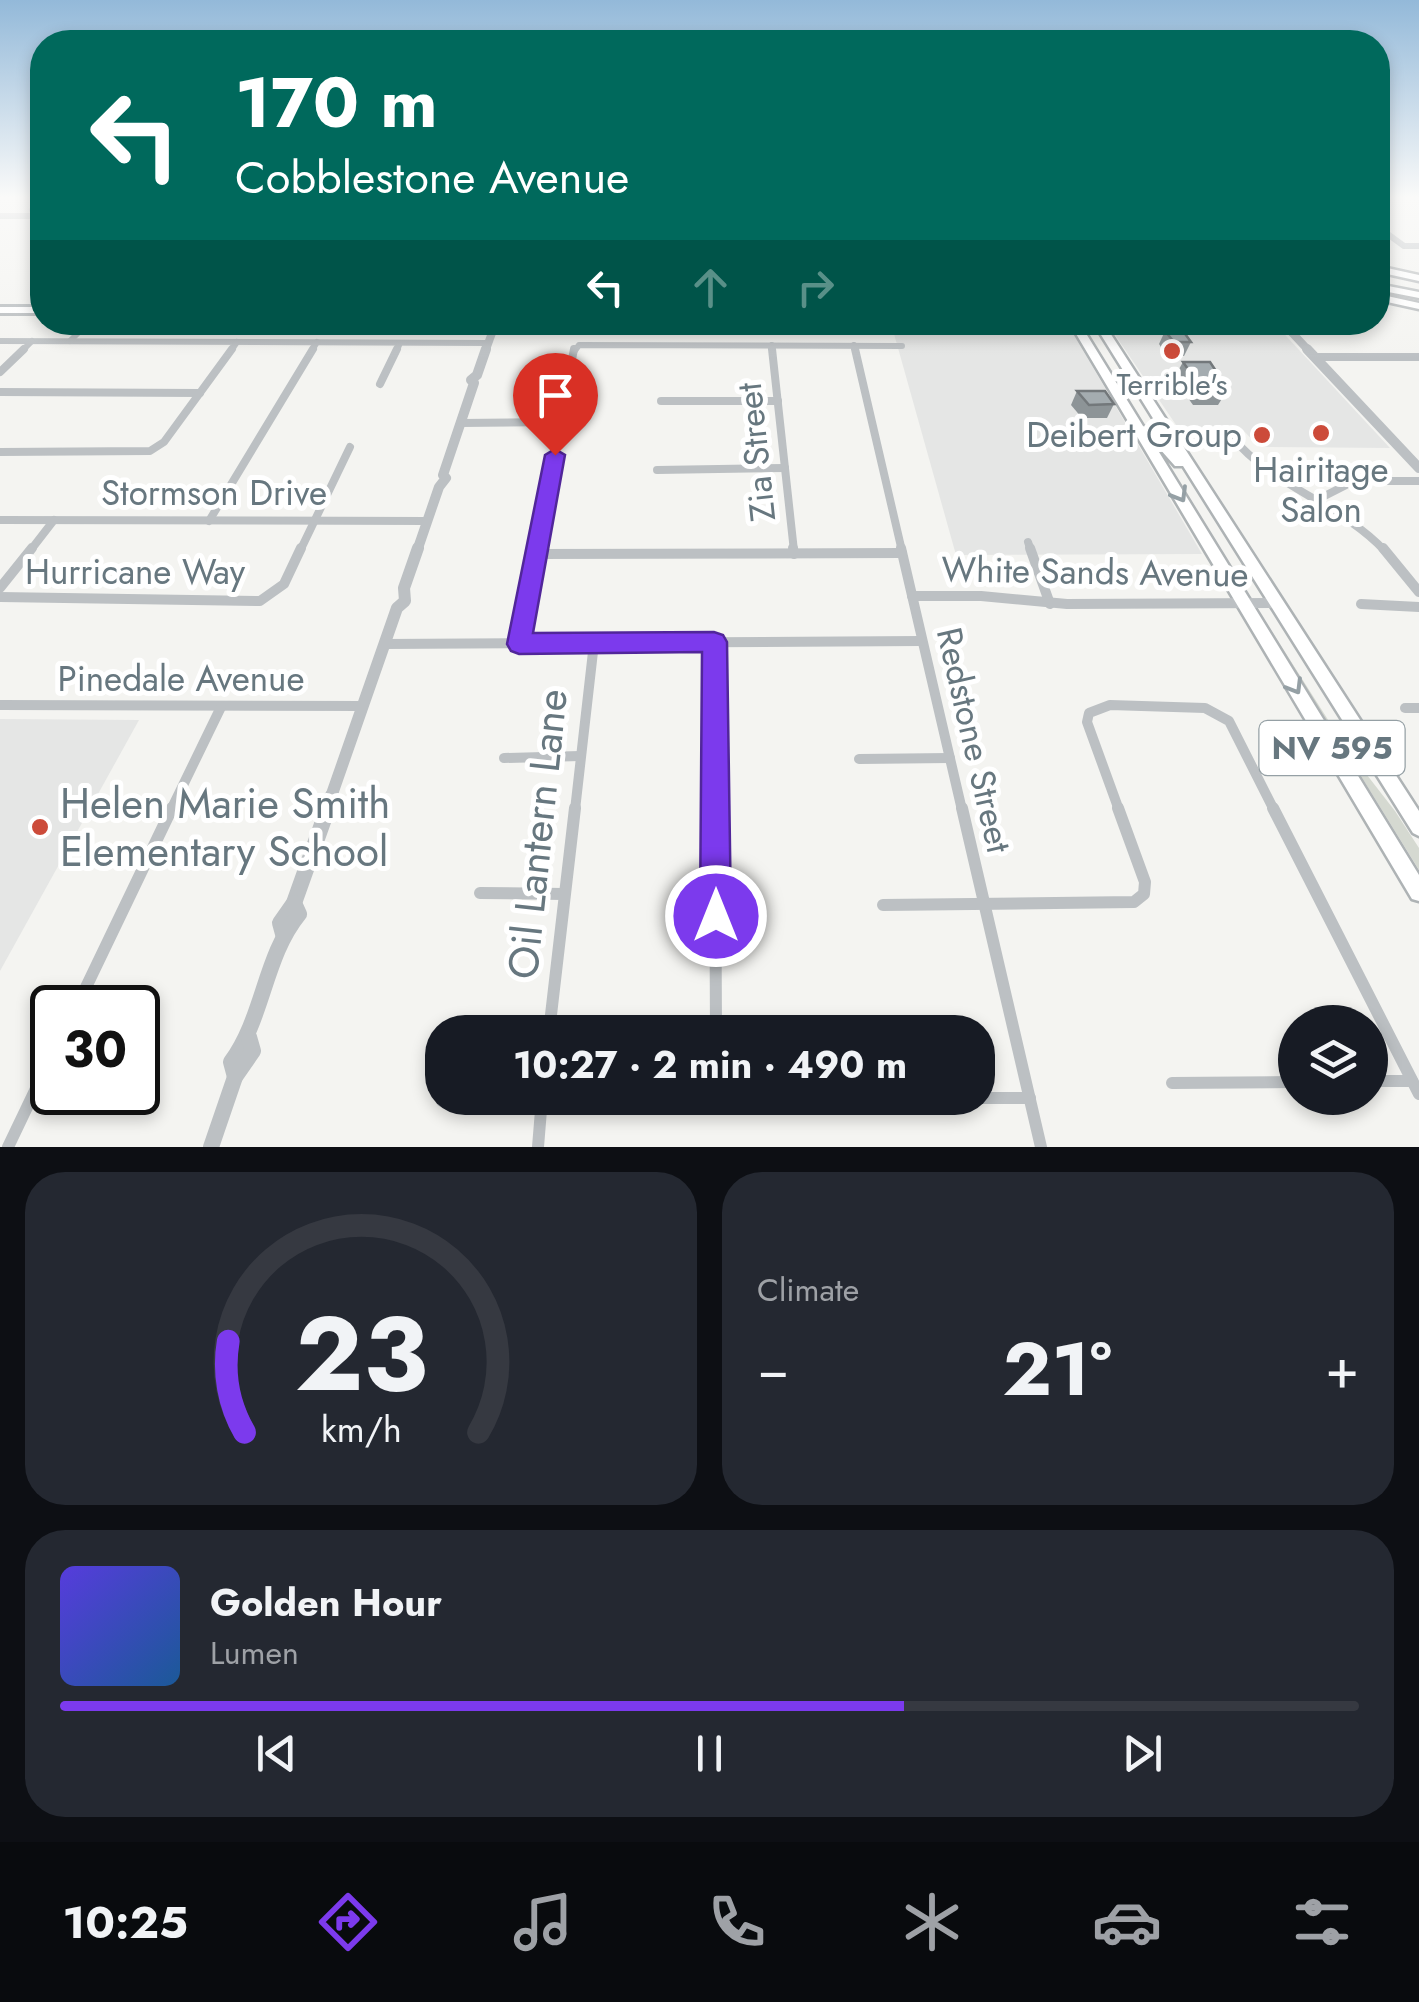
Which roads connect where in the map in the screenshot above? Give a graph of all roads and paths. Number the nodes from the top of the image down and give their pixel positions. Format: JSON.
{"nodes":[{"id":1,"x":1390,"y":271,"type":"edge"},
{"id":2,"x":1419,"y":278,"type":"edge"},
{"id":3,"x":1390,"y":281,"type":"edge"},
{"id":4,"x":1419,"y":287,"type":"edge"},
{"id":5,"x":1390,"y":291,"type":"edge"},
{"id":6,"x":1419,"y":297,"type":"edge"},
{"id":7,"x":1390,"y":300,"type":"edge"},
{"id":8,"x":0,"y":306,"type":"edge"},
{"id":9,"x":30,"y":306,"type":"edge"},
{"id":10,"x":1419,"y":306,"type":"edge"},
{"id":11,"x":1390,"y":310,"type":"edge"},
{"id":12,"x":1419,"y":316,"type":"edge"},
{"id":13,"x":76,"y":335,"type":"edge"},
{"id":14,"x":492,"y":335,"type":"edge"},
{"id":15,"x":1082,"y":335,"type":"edge"},
{"id":16,"x":1106,"y":335,"type":"edge"},
{"id":17,"x":1294,"y":335,"type":"edge"},
{"id":18,"x":0,"y":341,"type":"edge"},
{"id":19,"x":32,"y":341,"type":"junction"},
{"id":20,"x":70,"y":341,"type":"junction"},
{"id":21,"x":237,"y":342,"type":"junction"},
{"id":22,"x":318,"y":342,"type":"junction"},
{"id":23,"x":400,"y":342,"type":"junction"},
{"id":24,"x":489,"y":343,"type":"junction"},
{"id":25,"x":772,"y":344,"type":"junction"},
{"id":26,"x":579,"y":345,"type":"joint"},
{"id":27,"x":854,"y":345,"type":"junction"},
{"id":28,"x":902,"y":346,"type":"dead end"},
{"id":29,"x":1315,"y":357,"type":"junction"},
{"id":30,"x":1419,"y":358,"type":"edge"},
{"id":31,"x":0,"y":372,"type":"edge"},
{"id":32,"x":380,"y":384,"type":"dead end"},
{"id":33,"x":0,"y":392,"type":"edge"},
{"id":34,"x":200,"y":393,"type":"junction"},
{"id":35,"x":778,"y":400,"type":"junction"},
{"id":36,"x":661,"y":401,"type":"dead end"},
{"id":37,"x":561,"y":422,"type":"junction"},
{"id":38,"x":461,"y":423,"type":"junction"},
{"id":39,"x":1139,"y":429,"type":"junction"},
{"id":40,"x":1232,"y":437,"type":"dead end"},
{"id":41,"x":350,"y":446,"type":"dead end"},
{"id":42,"x":0,"y":452,"type":"edge"},
{"id":43,"x":785,"y":468,"type":"junction"},
{"id":44,"x":1419,"y":468,"type":"edge"},
{"id":45,"x":657,"y":470,"type":"dead end"},
{"id":46,"x":1419,"y":481,"type":"edge"},
{"id":47,"x":1199,"y":482,"type":"junction"},
{"id":48,"x":1319,"y":500,"type":"junction"},
{"id":49,"x":1291,"y":513,"type":"dead end"},
{"id":50,"x":0,"y":520,"type":"edge"},
{"id":51,"x":54,"y":520,"type":"junction"},
{"id":52,"x":427,"y":521,"type":"junction"},
{"id":53,"x":208,"y":522,"type":"junction"},
{"id":54,"x":314,"y":522,"type":"junction"},
{"id":55,"x":1028,"y":542,"type":"dead end"},
{"id":56,"x":902,"y":553,"type":"junction"},
{"id":57,"x":537,"y":554,"type":"junction"},
{"id":58,"x":794,"y":554,"type":"junction"},
{"id":59,"x":0,"y":588,"type":"edge"},
{"id":60,"x":1419,"y":592,"type":"edge"},
{"id":61,"x":912,"y":596,"type":"junction"},
{"id":62,"x":0,"y":597,"type":"edge"},
{"id":63,"x":270,"y":597,"type":"joint"},
{"id":64,"x":1244,"y":603,"type":"junction"},
{"id":65,"x":1276,"y":603,"type":"junction"},
{"id":66,"x":1050,"y":604,"type":"junction"},
{"id":67,"x":1360,"y":604,"type":"dead end"},
{"id":68,"x":1419,"y":608,"type":"edge"},
{"id":69,"x":921,"y":641,"type":"junction"},
{"id":70,"x":714,"y":642,"type":"junction"},
{"id":71,"x":594,"y":643,"type":"junction"},
{"id":72,"x":384,"y":644,"type":"junction"},
{"id":73,"x":519,"y":644,"type":"junction"},
{"id":74,"x":0,"y":706,"type":"edge"},
{"id":75,"x":362,"y":706,"type":"junction"},
{"id":76,"x":221,"y":707,"type":"junction"},
{"id":77,"x":1404,"y":708,"type":"dead end"},
{"id":78,"x":1419,"y":708,"type":"edge"},
{"id":79,"x":580,"y":756,"type":"junction"},
{"id":80,"x":504,"y":758,"type":"dead end"},
{"id":81,"x":859,"y":758,"type":"dead end"},
{"id":82,"x":950,"y":758,"type":"junction"},
{"id":83,"x":1419,"y":827,"type":"edge"},
{"id":84,"x":1419,"y":892,"type":"edge"},
{"id":85,"x":480,"y":893,"type":"dead end"},
{"id":86,"x":564,"y":894,"type":"junction"},
{"id":87,"x":882,"y":905,"type":"dead end"},
{"id":88,"x":984,"y":905,"type":"junction"},
{"id":89,"x":87,"y":985,"type":"edge"},
{"id":90,"x":551,"y":1015,"type":"edge"},
{"id":91,"x":716,"y":1015,"type":"edge"},
{"id":92,"x":1278,"y":1082,"type":"edge"},
{"id":93,"x":1388,"y":1083,"type":"edge"},
{"id":94,"x":1172,"y":1084,"type":"dead end"},
{"id":95,"x":1416,"y":1087,"type":"edge"},
{"id":96,"x":995,"y":1098,"type":"edge"},
{"id":97,"x":1030,"y":1098,"type":"junction"},
{"id":98,"x":30,"y":1102,"type":"edge"},
{"id":99,"x":541,"y":1115,"type":"edge"},
{"id":100,"x":8,"y":1147,"type":"edge"},
{"id":101,"x":211,"y":1147,"type":"edge"},
{"id":102,"x":538,"y":1147,"type":"edge"},
{"id":103,"x":1041,"y":1147,"type":"edge"}],
"edges":[{"from":1,"to":2,"type":"highway"},
{"from":3,"to":4,"type":"highway"},
{"from":5,"to":6,"type":"highway"},
{"from":7,"to":10,"type":"highway"},
{"from":8,"to":9,"type":"main road"},
{"from":11,"to":12,"type":"highway"},
{"from":13,"to":20,"type":"street"},
{"from":14,"to":24,"type":"street"},
{"from":15,"to":39,"type":"main road","number":"NV 595"},
{"from":16,"to":47,"type":"main road","number":"NV 595"},
{"from":17,"to":29,"type":"street"},
{"from":18,"to":19,"type":"street"},
{"from":19,"to":20,"type":"street"},
{"from":19,"to":31,"type":"street"},
{"from":20,"to":21,"type":"street"},
{"from":21,"to":22,"type":"street"},
{"from":21,"to":34,"type":"street"},
{"from":22,"to":23,"type":"street"},
{"from":22,"to":53,"type":"street"},
{"from":23,"to":24,"type":"street"},
{"from":23,"to":32,"type":"street"},
{"from":24,"to":38,"type":"street"},
{"from":25,"to":26,"type":"street"},
{"from":25,"to":27,"type":"street"},
{"from":25,"to":35,"type":"street","name":"Zia Street"},
{"from":26,"to":37,"type":"street"},
{"from":27,"to":28,"type":"street"},
{"from":27,"to":56,"type":"street","name":"Redstone Street"},
{"from":29,"to":30,"type":"street"},
{"from":29,"to":44,"type":"street"},
{"from":33,"to":34,"type":"street"},
{"from":34,"to":42,"type":"street"},
{"from":35,"to":36,"type":"street"},
{"from":35,"to":43,"type":"street","name":"Zia Street"},
{"from":37,"to":38,"type":"street"},
{"from":37,"to":57,"type":"street"},
{"from":38,"to":52,"type":"street"},
{"from":39,"to":47,"type":"main road"},
{"from":39,"to":64,"type":"main road","number":"NV 595","one_way":true},
{"from":40,"to":48,"type":"street"},
{"from":41,"to":54,"type":"street"},
{"from":43,"to":45,"type":"street"},
{"from":43,"to":58,"type":"street","name":"Zia Street"},
{"from":46,"to":48,"type":"street"},
{"from":47,"to":65,"type":"main road","number":"NV 595"},
{"from":48,"to":49,"type":"street"},
{"from":48,"to":60,"type":"street"},
{"from":50,"to":51,"type":"street","name":"Stormson Drive"},
{"from":51,"to":53,"type":"street","name":"Stormson Drive"},
{"from":51,"to":59,"type":"street"},
{"from":52,"to":54,"type":"street","name":"Stormson Drive"},
{"from":52,"to":72,"type":"street"},
{"from":53,"to":54,"type":"street","name":"Stormson Drive"},
{"from":54,"to":63,"type":"street"},
{"from":55,"to":66,"type":"street"},
{"from":56,"to":58,"type":"street"},
{"from":56,"to":61,"type":"street","name":"Redstone Street"},
{"from":57,"to":58,"type":"street"},
{"from":57,"to":73,"type":"street"},
{"from":61,"to":66,"type":"street","name":"White Sands Avenue"},
{"from":61,"to":69,"type":"street","name":"Redstone Street"},
{"from":62,"to":63,"type":"street","name":"Hurricane Way"},
{"from":64,"to":65,"type":"street","name":"White Sands Avenue"},
{"from":64,"to":66,"type":"street","name":"White Sands Avenue"},
{"from":64,"to":84,"type":"main road","number":"NV 595","one_way":true},
{"from":65,"to":83,"type":"main road","number":"NV 595"},
{"from":67,"to":68,"type":"street"},
{"from":69,"to":70,"type":"street"},
{"from":69,"to":82,"type":"street","name":"Redstone Street"},
{"from":70,"to":71,"type":"street"},
{"from":70,"to":91,"type":"street"},
{"from":71,"to":73,"type":"street"},
{"from":71,"to":79,"type":"street","name":"Oil Lantern Lane"},
{"from":72,"to":73,"type":"street"},
{"from":72,"to":75,"type":"street"},
{"from":74,"to":76,"type":"street","name":"Pinedale Avenue"},
{"from":75,"to":76,"type":"street","name":"Pinedale Avenue"},
{"from":75,"to":101,"type":"street"},
{"from":76,"to":89,"type":"street"},
{"from":77,"to":78,"type":"street"},
{"from":79,"to":80,"type":"street"},
{"from":79,"to":86,"type":"street","name":"Oil Lantern Lane"},
{"from":81,"to":82,"type":"street"},
{"from":82,"to":88,"type":"street","name":"Redstone Street"},
{"from":85,"to":86,"type":"street"},
{"from":86,"to":90,"type":"street","name":"Oil Lantern Lane"},
{"from":87,"to":88,"type":"street"},
{"from":88,"to":95,"type":"street"},
{"from":88,"to":97,"type":"street","name":"Redstone Street"},
{"from":92,"to":94,"type":"street"},
{"from":93,"to":95,"type":"street"},
{"from":96,"to":97,"type":"street"},
{"from":97,"to":103,"type":"street","name":"Redstone Street"},
{"from":98,"to":100,"type":"street"},
{"from":99,"to":102,"type":"street"}]}
